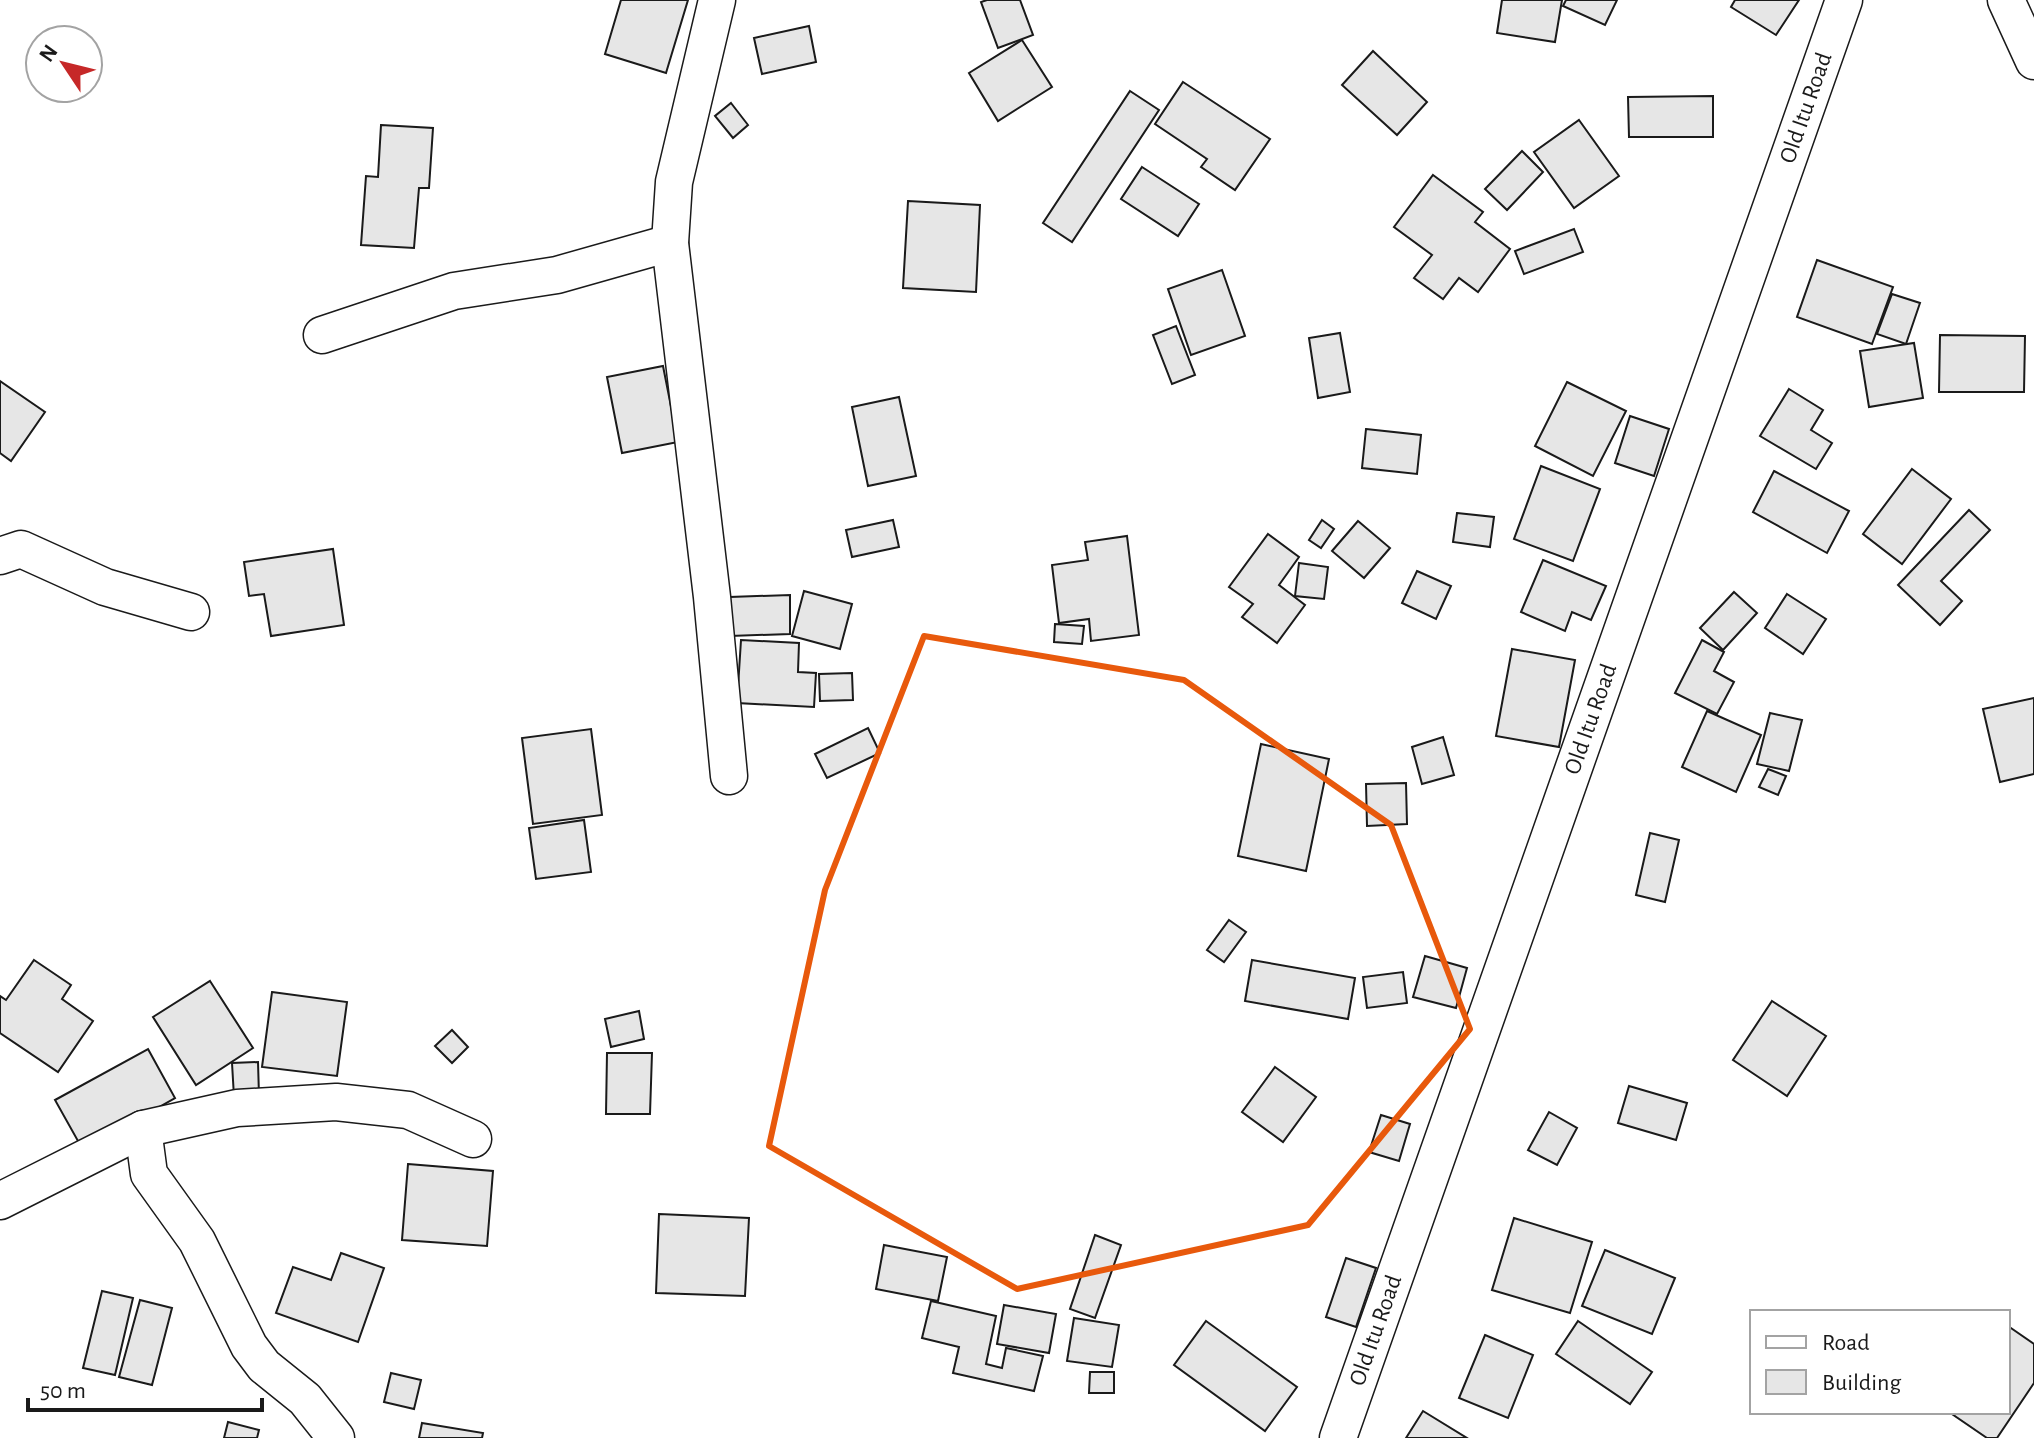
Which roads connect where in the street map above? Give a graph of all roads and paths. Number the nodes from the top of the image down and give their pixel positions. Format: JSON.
{"nodes":[{"id":1,"x":717,"y":0,"type":"edge"},
{"id":2,"x":1844,"y":0,"type":"edge"},
{"id":3,"x":2006,"y":0,"type":"edge"},
{"id":4,"x":2034,"y":61,"type":"edge"},
{"id":5,"x":670,"y":243,"type":"junction"},
{"id":6,"x":322,"y":335,"type":"dead end"},
{"id":7,"x":0,"y":556,"type":"edge"},
{"id":8,"x":191,"y":612,"type":"dead end"},
{"id":9,"x":729,"y":776,"type":"dead end"},
{"id":10,"x":143,"y":1129,"type":"junction"},
{"id":11,"x":473,"y":1139,"type":"dead end"},
{"id":12,"x":0,"y":1201,"type":"edge"},
{"id":13,"x":336,"y":1438,"type":"edge"},
{"id":14,"x":1338,"y":1438,"type":"edge"}],
"edges":[{"from":1,"to":5,"type":"street"},
{"from":2,"to":14,"type":"street","name":"Old Itu Road"},
{"from":3,"to":4,"type":"street"},
{"from":5,"to":6,"type":"street"},
{"from":5,"to":9,"type":"street"},
{"from":7,"to":8,"type":"street"},
{"from":10,"to":11,"type":"street"},
{"from":10,"to":12,"type":"street"},
{"from":10,"to":13,"type":"street"}]}
